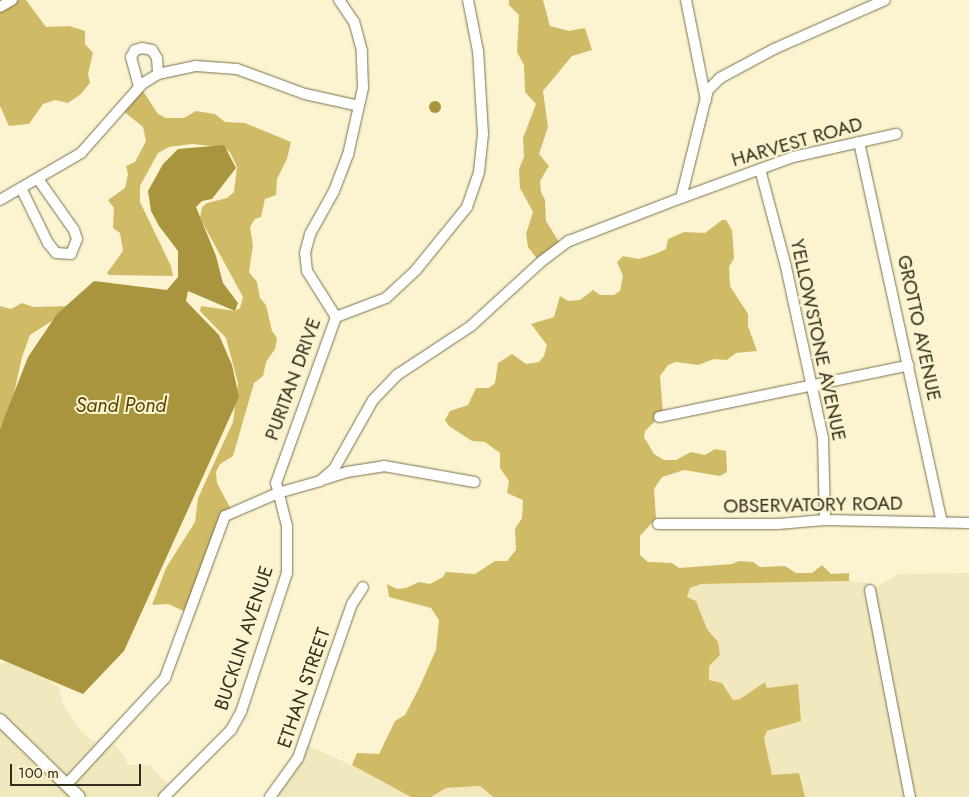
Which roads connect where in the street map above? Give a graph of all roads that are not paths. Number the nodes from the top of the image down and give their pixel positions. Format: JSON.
{"nodes":[{"id":1,"x":12,"y":0,"type":"edge"},
{"id":2,"x":339,"y":0,"type":"edge"},
{"id":3,"x":468,"y":0,"type":"edge"},
{"id":4,"x":686,"y":0,"type":"edge"},
{"id":5,"x":885,"y":0,"type":"edge"},
{"id":6,"x":0,"y":7,"type":"edge"},
{"id":7,"x":158,"y":74,"type":"junction"},
{"id":8,"x":139,"y":87,"type":"junction"},
{"id":9,"x":706,"y":100,"type":"junction"},
{"id":10,"x":359,"y":106,"type":"junction"},
{"id":11,"x":896,"y":134,"type":"dead end"},
{"id":12,"x":859,"y":142,"type":"junction"},
{"id":13,"x":760,"y":169,"type":"junction"},
{"id":14,"x":38,"y":179,"type":"junction"},
{"id":15,"x":22,"y":188,"type":"junction"},
{"id":16,"x":681,"y":198,"type":"junction"},
{"id":17,"x":0,"y":200,"type":"edge"},
{"id":18,"x":336,"y":317,"type":"junction"},
{"id":19,"x":909,"y":365,"type":"junction"},
{"id":20,"x":811,"y":384,"type":"junction"},
{"id":21,"x":659,"y":417,"type":"dead end"},
{"id":22,"x":320,"y":481,"type":"junction"},
{"id":23,"x":476,"y":482,"type":"dead end"},
{"id":24,"x":278,"y":493,"type":"junction"},
{"id":25,"x":825,"y":520,"type":"junction"},
{"id":26,"x":942,"y":522,"type":"junction"},
{"id":27,"x":969,"y":523,"type":"edge"},
{"id":28,"x":658,"y":524,"type":"dead end"},
{"id":29,"x":363,"y":587,"type":"dead end"},
{"id":30,"x":870,"y":590,"type":"dead end"},
{"id":31,"x":0,"y":720,"type":"edge"},
{"id":32,"x":66,"y":785,"type":"junction"},
{"id":33,"x":78,"y":797,"type":"edge"},
{"id":34,"x":164,"y":797,"type":"edge"},
{"id":35,"x":270,"y":797,"type":"edge"},
{"id":36,"x":910,"y":797,"type":"edge"}],
"edges":[{"from":1,"to":6,"type":"street"},
{"from":2,"to":10,"type":"street","name":"PURITAN DRIVE"},
{"from":3,"to":18,"type":"street"},
{"from":4,"to":9,"type":"street"},
{"from":5,"to":9,"type":"street"},
{"from":7,"to":8,"type":"street"},
{"from":7,"to":8,"type":"street"},
{"from":7,"to":10,"type":"street"},
{"from":8,"to":14,"type":"street"},
{"from":9,"to":16,"type":"street"},
{"from":10,"to":18,"type":"street","name":"PURITAN DRIVE"},
{"from":11,"to":12,"type":"street","name":"HARVEST ROAD"},
{"from":12,"to":13,"type":"street","name":"HARVEST ROAD"},
{"from":12,"to":19,"type":"street","name":"GROTTO AVENUE"},
{"from":13,"to":16,"type":"street","name":"HARVEST ROAD"},
{"from":13,"to":20,"type":"street","name":"YELLOWSTONE AVENUE"},
{"from":14,"to":15,"type":"street"},
{"from":14,"to":15,"type":"street"},
{"from":15,"to":17,"type":"street"},
{"from":16,"to":22,"type":"street","name":"HARVEST ROAD"},
{"from":18,"to":24,"type":"street","name":"PURITAN DRIVE"},
{"from":19,"to":20,"type":"street"},
{"from":19,"to":26,"type":"street","name":"GROTTO AVENUE"},
{"from":20,"to":21,"type":"street"},
{"from":20,"to":25,"type":"street","name":"YELLOWSTONE AVENUE"},
{"from":22,"to":23,"type":"street"},
{"from":22,"to":24,"type":"street"},
{"from":24,"to":32,"type":"street"},
{"from":24,"to":34,"type":"street","name":"BUCKLIN AVENUE"},
{"from":25,"to":26,"type":"street","name":"OBSERVATORY ROAD"},
{"from":25,"to":28,"type":"street","name":"OBSERVATORY ROAD"},
{"from":26,"to":27,"type":"street","name":"OBSERVATORY ROAD"},
{"from":29,"to":35,"type":"street","name":"ETHAN STREET"},
{"from":30,"to":36,"type":"street"},
{"from":31,"to":32,"type":"main road"},
{"from":32,"to":33,"type":"main road"}]}
